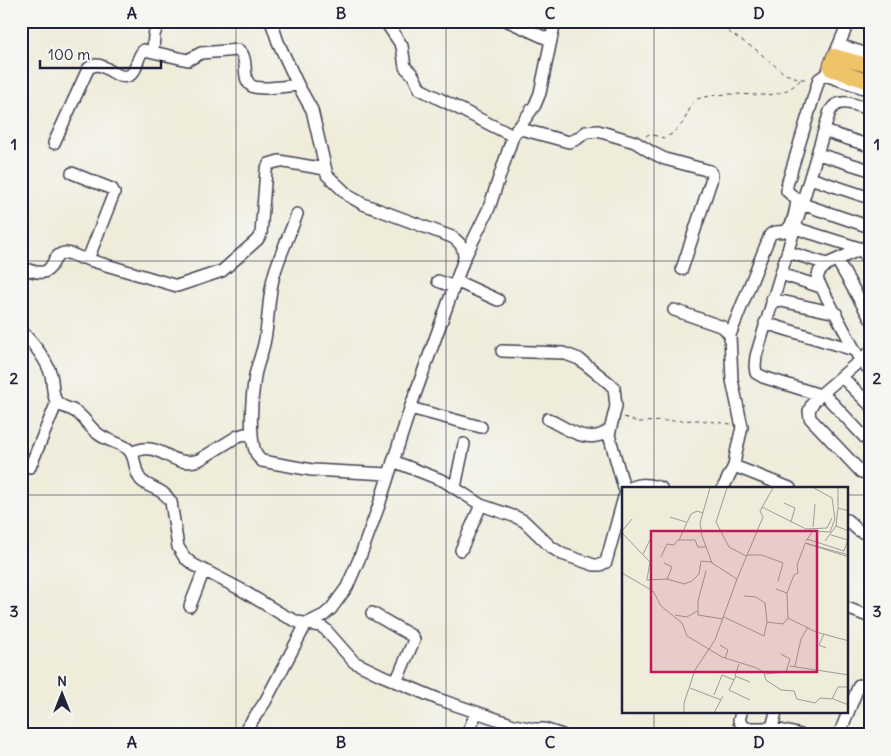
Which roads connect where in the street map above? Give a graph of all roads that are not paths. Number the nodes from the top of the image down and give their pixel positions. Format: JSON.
{"nodes":[{"id":1,"x":158,"y":21,"type":"edge"},
{"id":2,"x":271,"y":21,"type":"edge"},
{"id":3,"x":385,"y":21,"type":"edge"},
{"id":4,"x":508,"y":21,"type":"edge"},
{"id":5,"x":555,"y":21,"type":"edge"},
{"id":6,"x":849,"y":21,"type":"edge"},
{"id":7,"x":550,"y":40,"type":"junction"},
{"id":8,"x":153,"y":52,"type":"junction"},
{"id":9,"x":870,"y":55,"type":"edge"},
{"id":10,"x":829,"y":65,"type":"junction"},
{"id":11,"x":870,"y":66,"type":"edge"},
{"id":12,"x":870,"y":82,"type":"edge"},
{"id":13,"x":298,"y":85,"type":"junction"},
{"id":14,"x":870,"y":90,"type":"edge"},
{"id":15,"x":870,"y":110,"type":"edge"},
{"id":16,"x":824,"y":131,"type":"junction"},
{"id":17,"x":515,"y":132,"type":"junction"},
{"id":18,"x":54,"y":143,"type":"dead end"},
{"id":19,"x":870,"y":146,"type":"edge"},
{"id":20,"x":818,"y":154,"type":"junction"},
{"id":21,"x":325,"y":169,"type":"junction"},
{"id":22,"x":870,"y":170,"type":"edge"},
{"id":23,"x":72,"y":172,"type":"dead end"},
{"id":24,"x":810,"y":178,"type":"junction"},
{"id":25,"x":870,"y":198,"type":"edge"},
{"id":26,"x":802,"y":204,"type":"junction"},
{"id":27,"x":298,"y":214,"type":"dead end"},
{"id":28,"x":870,"y":227,"type":"edge"},
{"id":29,"x":795,"y":228,"type":"junction"},
{"id":30,"x":866,"y":247,"type":"edge"},
{"id":31,"x":788,"y":252,"type":"junction"},
{"id":32,"x":86,"y":258,"type":"junction"},
{"id":33,"x":464,"y":259,"type":"junction"},
{"id":34,"x":832,"y":262,"type":"junction"},
{"id":35,"x":870,"y":265,"type":"edge"},
{"id":36,"x":21,"y":267,"type":"edge"},
{"id":37,"x":682,"y":269,"type":"dead end"},
{"id":38,"x":781,"y":274,"type":"junction"},
{"id":39,"x":438,"y":281,"type":"dead end"},
{"id":40,"x":455,"y":284,"type":"junction"},
{"id":41,"x":821,"y":287,"type":"junction"},
{"id":42,"x":772,"y":299,"type":"junction"},
{"id":43,"x":498,"y":300,"type":"dead end"},
{"id":44,"x":674,"y":310,"type":"dead end"},
{"id":45,"x":836,"y":313,"type":"junction"},
{"id":46,"x":870,"y":318,"type":"edge"},
{"id":47,"x":765,"y":323,"type":"junction"},
{"id":48,"x":21,"y":331,"type":"edge"},
{"id":49,"x":730,"y":335,"type":"junction"},
{"id":50,"x":502,"y":351,"type":"dead end"},
{"id":51,"x":870,"y":352,"type":"edge"},
{"id":52,"x":857,"y":355,"type":"junction"},
{"id":53,"x":870,"y":370,"type":"edge"},
{"id":54,"x":842,"y":377,"type":"junction"},
{"id":55,"x":822,"y":394,"type":"junction"},
{"id":56,"x":56,"y":402,"type":"junction"},
{"id":57,"x":870,"y":405,"type":"edge"},
{"id":58,"x":410,"y":408,"type":"junction"},
{"id":59,"x":548,"y":419,"type":"dead end"},
{"id":60,"x":481,"y":427,"type":"dead end"},
{"id":61,"x":610,"y":429,"type":"junction"},
{"id":62,"x":252,"y":432,"type":"junction"},
{"id":63,"x":870,"y":443,"type":"edge"},
{"id":64,"x":464,"y":444,"type":"dead end"},
{"id":65,"x":131,"y":454,"type":"junction"},
{"id":66,"x":392,"y":461,"type":"junction"},
{"id":67,"x":734,"y":466,"type":"junction"},
{"id":68,"x":30,"y":468,"type":"dead end"},
{"id":69,"x":388,"y":474,"type":"junction"},
{"id":70,"x":870,"y":474,"type":"edge"},
{"id":71,"x":455,"y":487,"type":"junction"},
{"id":72,"x":624,"y":487,"type":"edge"},
{"id":73,"x":632,"y":487,"type":"edge"},
{"id":74,"x":658,"y":487,"type":"edge"},
{"id":75,"x":724,"y":487,"type":"edge"},
{"id":76,"x":787,"y":487,"type":"edge"},
{"id":77,"x":622,"y":504,"type":"edge"},
{"id":78,"x":481,"y":505,"type":"junction"},
{"id":79,"x":848,"y":521,"type":"edge"},
{"id":80,"x":870,"y":536,"type":"edge"},
{"id":81,"x":461,"y":550,"type":"dead end"},
{"id":82,"x":204,"y":570,"type":"junction"},
{"id":83,"x":190,"y":606,"type":"dead end"},
{"id":84,"x":848,"y":608,"type":"edge"},
{"id":85,"x":372,"y":613,"type":"dead end"},
{"id":86,"x":870,"y":616,"type":"edge"},
{"id":87,"x":306,"y":624,"type":"junction"},
{"id":88,"x":396,"y":682,"type":"junction"},
{"id":89,"x":859,"y":685,"type":"dead end"},
{"id":90,"x":848,"y":712,"type":"edge"},
{"id":91,"x":476,"y":713,"type":"junction"},
{"id":92,"x":740,"y":714,"type":"edge"},
{"id":93,"x":776,"y":714,"type":"edge"},
{"id":94,"x":847,"y":714,"type":"edge"},
{"id":95,"x":772,"y":728,"type":"junction"},
{"id":96,"x":743,"y":732,"type":"edge"},
{"id":97,"x":242,"y":735,"type":"edge"},
{"id":98,"x":468,"y":735,"type":"edge"},
{"id":99,"x":562,"y":735,"type":"edge"},
{"id":100,"x":802,"y":735,"type":"edge"},
{"id":101,"x":839,"y":735,"type":"edge"}],
"edges":[{"from":1,"to":8,"type":"street"},
{"from":2,"to":13,"type":"street"},
{"from":3,"to":17,"type":"street"},
{"from":4,"to":7,"type":"street"},
{"from":5,"to":7,"type":"street"},
{"from":6,"to":10,"type":"street"},
{"from":7,"to":17,"type":"street"},
{"from":8,"to":13,"type":"street"},
{"from":8,"to":18,"type":"street"},
{"from":9,"to":10,"type":"street"},
{"from":10,"to":11,"type":"main road"},
{"from":10,"to":12,"type":"main road"},
{"from":10,"to":14,"type":"street"},
{"from":10,"to":49,"type":"street"},
{"from":13,"to":21,"type":"street"},
{"from":15,"to":16,"type":"street"},
{"from":16,"to":19,"type":"street"},
{"from":16,"to":20,"type":"street"},
{"from":17,"to":33,"type":"street"},
{"from":17,"to":37,"type":"street"},
{"from":20,"to":22,"type":"street"},
{"from":20,"to":24,"type":"street"},
{"from":21,"to":32,"type":"street"},
{"from":21,"to":33,"type":"street"},
{"from":23,"to":32,"type":"street"},
{"from":24,"to":25,"type":"street"},
{"from":24,"to":26,"type":"street"},
{"from":26,"to":28,"type":"street"},
{"from":26,"to":29,"type":"street"},
{"from":27,"to":62,"type":"street"},
{"from":29,"to":30,"type":"street"},
{"from":29,"to":31,"type":"street"},
{"from":30,"to":34,"type":"street"},
{"from":30,"to":35,"type":"street"},
{"from":31,"to":34,"type":"street"},
{"from":31,"to":38,"type":"street"},
{"from":32,"to":36,"type":"street"},
{"from":33,"to":40,"type":"street"},
{"from":34,"to":41,"type":"street"},
{"from":34,"to":46,"type":"street"},
{"from":38,"to":41,"type":"street"},
{"from":38,"to":42,"type":"street"},
{"from":39,"to":40,"type":"street"},
{"from":40,"to":43,"type":"street"},
{"from":40,"to":58,"type":"street"},
{"from":41,"to":45,"type":"street"},
{"from":42,"to":45,"type":"street"},
{"from":42,"to":47,"type":"street"},
{"from":44,"to":49,"type":"street"},
{"from":45,"to":52,"type":"street"},
{"from":47,"to":52,"type":"street"},
{"from":47,"to":55,"type":"street"},
{"from":48,"to":56,"type":"street"},
{"from":49,"to":67,"type":"street"},
{"from":50,"to":61,"type":"street"},
{"from":51,"to":52,"type":"street"},
{"from":52,"to":53,"type":"street"},
{"from":52,"to":54,"type":"street"},
{"from":54,"to":55,"type":"street"},
{"from":54,"to":57,"type":"street"},
{"from":55,"to":63,"type":"street"},
{"from":55,"to":70,"type":"street"},
{"from":56,"to":65,"type":"street"},
{"from":56,"to":68,"type":"street"},
{"from":58,"to":60,"type":"street"},
{"from":58,"to":66,"type":"street"},
{"from":59,"to":61,"type":"street"},
{"from":61,"to":72,"type":"street"},
{"from":62,"to":65,"type":"street"},
{"from":62,"to":69,"type":"street"},
{"from":64,"to":71,"type":"street"},
{"from":65,"to":82,"type":"street"},
{"from":66,"to":69,"type":"street"},
{"from":66,"to":71,"type":"street"},
{"from":67,"to":75,"type":"street"},
{"from":67,"to":76,"type":"street"},
{"from":69,"to":87,"type":"street"},
{"from":71,"to":78,"type":"street"},
{"from":73,"to":74,"type":"street"},
{"from":77,"to":78,"type":"street"},
{"from":78,"to":81,"type":"street"},
{"from":79,"to":80,"type":"street"},
{"from":82,"to":83,"type":"street"},
{"from":82,"to":87,"type":"street"},
{"from":84,"to":86,"type":"street"},
{"from":85,"to":88,"type":"street"},
{"from":87,"to":88,"type":"street"},
{"from":87,"to":97,"type":"street"},
{"from":88,"to":91,"type":"street"},
{"from":89,"to":90,"type":"street"},
{"from":91,"to":98,"type":"street"},
{"from":91,"to":99,"type":"street"},
{"from":92,"to":96,"type":"street"},
{"from":93,"to":95,"type":"street"},
{"from":94,"to":101,"type":"street"},
{"from":95,"to":96,"type":"street"},
{"from":95,"to":100,"type":"street"}]}
